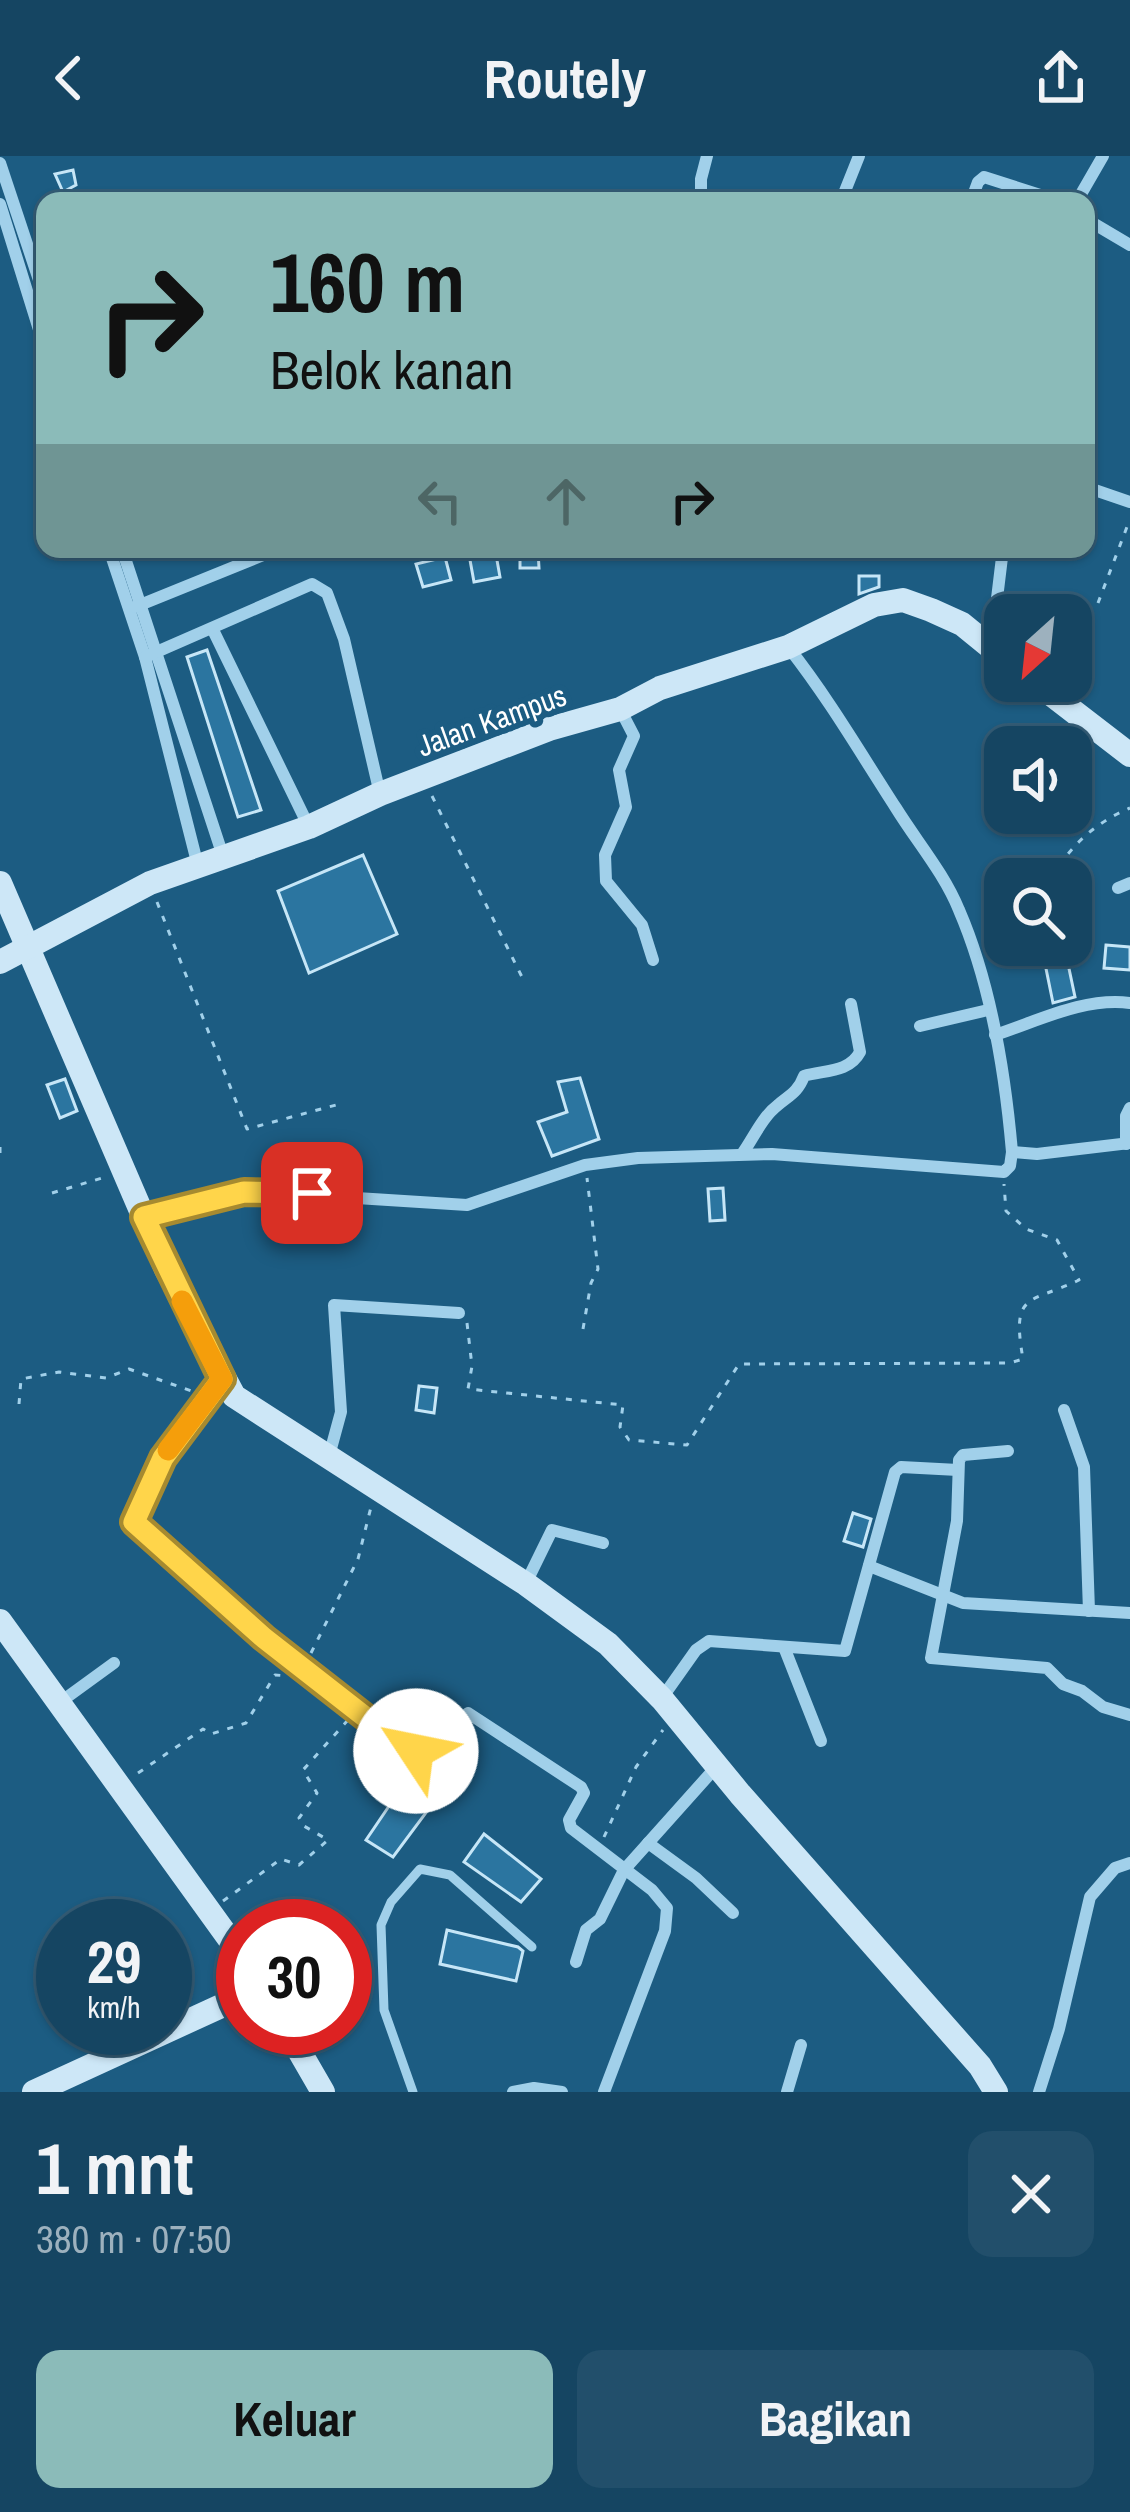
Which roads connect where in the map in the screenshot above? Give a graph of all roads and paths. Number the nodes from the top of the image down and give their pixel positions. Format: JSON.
{"nodes":[{"id":1,"x":707,"y":156,"type":"edge"},
{"id":2,"x":859,"y":156,"type":"edge"},
{"id":3,"x":1103,"y":156,"type":"edge"},
{"id":4,"x":0,"y":164,"type":"edge"},
{"id":5,"x":700,"y":192,"type":"edge"},
{"id":6,"x":844,"y":192,"type":"edge"},
{"id":7,"x":974,"y":192,"type":"edge"},
{"id":8,"x":1031,"y":192,"type":"edge"},
{"id":9,"x":1082,"y":192,"type":"edge"},
{"id":10,"x":0,"y":204,"type":"edge"},
{"id":11,"x":1095,"y":225,"type":"edge"},
{"id":12,"x":1130,"y":244,"type":"edge"},
{"id":13,"x":36,"y":271,"type":"edge"},
{"id":14,"x":36,"y":308,"type":"edge"},
{"id":15,"x":1095,"y":490,"type":"edge"},
{"id":16,"x":1130,"y":502,"type":"edge"},
{"id":17,"x":1130,"y":519,"type":"edge"},
{"id":18,"x":113,"y":558,"type":"edge"},
{"id":19,"x":124,"y":558,"type":"edge"},
{"id":20,"x":256,"y":558,"type":"edge"},
{"id":21,"x":1003,"y":558,"type":"edge"},
{"id":22,"x":1001,"y":594,"type":"edge"},
{"id":23,"x":1098,"y":603,"type":"dead end"},
{"id":24,"x":134,"y":608,"type":"junction"},
{"id":25,"x":213,"y":630,"type":"junction"},
{"id":26,"x":984,"y":642,"type":"edge"},
{"id":27,"x":788,"y":647,"type":"junction"},
{"id":28,"x":149,"y":654,"type":"junction"},
{"id":29,"x":1062,"y":702,"type":"edge"},
{"id":30,"x":620,"y":709,"type":"junction"},
{"id":31,"x":1130,"y":754,"type":"edge"},
{"id":32,"x":424,"y":778,"type":"junction"},
{"id":33,"x":380,"y":794,"type":"junction"},
{"id":34,"x":1130,"y":808,"type":"edge"},
{"id":35,"x":309,"y":827,"type":"junction"},
{"id":36,"x":223,"y":856,"type":"junction"},
{"id":37,"x":1062,"y":858,"type":"edge"},
{"id":38,"x":199,"y":867,"type":"junction"},
{"id":39,"x":0,"y":883,"type":"edge"},
{"id":40,"x":150,"y":883,"type":"junction"},
{"id":41,"x":984,"y":946,"type":"edge"},
{"id":42,"x":27,"y":948,"type":"junction"},
{"id":43,"x":974,"y":952,"type":"junction"},
{"id":44,"x":653,"y":961,"type":"dead end"},
{"id":45,"x":0,"y":962,"type":"edge"},
{"id":46,"x":524,"y":981,"type":"dead end"},
{"id":47,"x":1130,"y":1003,"type":"edge"},
{"id":48,"x":850,"y":1004,"type":"dead end"},
{"id":49,"x":988,"y":1010,"type":"junction"},
{"id":50,"x":920,"y":1026,"type":"dead end"},
{"id":51,"x":995,"y":1035,"type":"junction"},
{"id":52,"x":336,"y":1105,"type":"dead end"},
{"id":53,"x":1130,"y":1108,"type":"edge"},
{"id":54,"x":1128,"y":1143,"type":"edge"},
{"id":55,"x":1012,"y":1152,"type":"junction"},
{"id":56,"x":742,"y":1154,"type":"junction"},
{"id":57,"x":585,"y":1165,"type":"junction"},
{"id":58,"x":124,"y":1172,"type":"junction"},
{"id":59,"x":1004,"y":1172,"type":"junction"},
{"id":60,"x":52,"y":1193,"type":"dead end"},
{"id":61,"x":144,"y":1217,"type":"junction"},
{"id":62,"x":460,"y":1313,"type":"joint"},
{"id":63,"x":583,"y":1329,"type":"dead end"},
{"id":64,"x":215,"y":1388,"type":"junction"},
{"id":65,"x":19,"y":1404,"type":"dead end"},
{"id":66,"x":1064,"y":1410,"type":"dead end"},
{"id":67,"x":1008,"y":1450,"type":"dead end"},
{"id":68,"x":329,"y":1456,"type":"junction"},
{"id":69,"x":958,"y":1470,"type":"junction"},
{"id":70,"x":376,"y":1488,"type":"junction"},
{"id":71,"x":603,"y":1544,"type":"dead end"},
{"id":72,"x":869,"y":1566,"type":"junction"},
{"id":73,"x":526,"y":1584,"type":"junction"},
{"id":74,"x":945,"y":1598,"type":"junction"},
{"id":75,"x":1089,"y":1611,"type":"junction"},
{"id":76,"x":1130,"y":1613,"type":"edge"},
{"id":77,"x":0,"y":1621,"type":"edge"},
{"id":78,"x":784,"y":1647,"type":"junction"},
{"id":79,"x":114,"y":1663,"type":"dead end"},
{"id":80,"x":304,"y":1669,"type":"junction"},
{"id":81,"x":59,"y":1703,"type":"junction"},
{"id":82,"x":668,"y":1707,"type":"junction"},
{"id":83,"x":357,"y":1710,"type":"junction"},
{"id":84,"x":1130,"y":1715,"type":"edge"},
{"id":85,"x":821,"y":1741,"type":"dead end"},
{"id":86,"x":416,"y":1751,"type":"junction"},
{"id":87,"x":717,"y":1766,"type":"junction"},
{"id":88,"x":118,"y":1787,"type":"junction"},
{"id":89,"x":385,"y":1791,"type":"dead end"},
{"id":90,"x":648,"y":1843,"type":"junction"},
{"id":91,"x":597,"y":1851,"type":"junction"},
{"id":92,"x":1130,"y":1863,"type":"edge"},
{"id":93,"x":624,"y":1870,"type":"junction"},
{"id":94,"x":211,"y":1911,"type":"junction"},
{"id":95,"x":734,"y":1913,"type":"dead end"},
{"id":96,"x":216,"y":1918,"type":"edge"},
{"id":97,"x":532,"y":1947,"type":"dead end"},
{"id":98,"x":576,"y":1962,"type":"dead end"},
{"id":99,"x":216,"y":2008,"type":"edge"},
{"id":100,"x":801,"y":2045,"type":"dead end"},
{"id":101,"x":302,"y":2055,"type":"edge"},
{"id":102,"x":547,"y":2090,"type":"edge"},
{"id":103,"x":34,"y":2092,"type":"edge"},
{"id":104,"x":323,"y":2092,"type":"edge"},
{"id":105,"x":413,"y":2092,"type":"edge"},
{"id":106,"x":513,"y":2092,"type":"edge"},
{"id":107,"x":562,"y":2092,"type":"edge"},
{"id":108,"x":604,"y":2092,"type":"edge"},
{"id":109,"x":787,"y":2092,"type":"edge"},
{"id":110,"x":996,"y":2092,"type":"edge"},
{"id":111,"x":1039,"y":2092,"type":"edge"}],
"edges":[{"from":1,"to":5,"type":"street"},
{"from":2,"to":6,"type":"street"},
{"from":3,"to":9,"type":"street"},
{"from":4,"to":13,"type":"street"},
{"from":7,"to":8,"type":"street"},
{"from":10,"to":14,"type":"street"},
{"from":11,"to":12,"type":"street"},
{"from":15,"to":16,"type":"street"},
{"from":17,"to":23,"type":"path"},
{"from":18,"to":24,"type":"street"},
{"from":19,"to":24,"type":"street"},
{"from":20,"to":24,"type":"street"},
{"from":21,"to":22,"type":"street"},
{"from":24,"to":28,"type":"street"},
{"from":25,"to":28,"type":"street"},
{"from":25,"to":33,"type":"street"},
{"from":25,"to":35,"type":"street"},
{"from":26,"to":27,"type":"street","name":"Jalan Kampus"},
{"from":27,"to":30,"type":"street","name":"Jalan Kampus"},
{"from":27,"to":43,"type":"street"},
{"from":28,"to":36,"type":"street"},
{"from":28,"to":38,"type":"street"},
{"from":29,"to":31,"type":"street"},
{"from":30,"to":32,"type":"street","name":"Jalan Kampus"},
{"from":30,"to":44,"type":"street"},
{"from":32,"to":33,"type":"street","name":"Jalan Kampus"},
{"from":32,"to":46,"type":"path"},
{"from":33,"to":35,"type":"street","name":"Jalan Kampus"},
{"from":34,"to":37,"type":"path"},
{"from":35,"to":36,"type":"street","name":"Jalan Kampus"},
{"from":36,"to":38,"type":"street","name":"Jalan Kampus"},
{"from":38,"to":40,"type":"street","name":"Jalan Kampus"},
{"from":39,"to":42,"type":"street"},
{"from":40,"to":42,"type":"street","name":"Jalan Kampus"},
{"from":40,"to":52,"type":"path"},
{"from":41,"to":43,"type":"path"},
{"from":42,"to":45,"type":"street","name":"Jalan Kampus"},
{"from":42,"to":58,"type":"street"},
{"from":43,"to":49,"type":"street"},
{"from":47,"to":51,"type":"street"},
{"from":48,"to":56,"type":"street"},
{"from":49,"to":50,"type":"street"},
{"from":49,"to":51,"type":"street"},
{"from":51,"to":55,"type":"street"},
{"from":53,"to":54,"type":"street"},
{"from":54,"to":55,"type":"street"},
{"from":55,"to":59,"type":"street"},
{"from":56,"to":57,"type":"street"},
{"from":56,"to":59,"type":"street"},
{"from":57,"to":61,"type":"street"},
{"from":57,"to":63,"type":"path"},
{"from":58,"to":60,"type":"path"},
{"from":58,"to":61,"type":"street"},
{"from":59,"to":62,"type":"path"},
{"from":61,"to":64,"type":"street"},
{"from":62,"to":68,"type":"street"},
{"from":64,"to":65,"type":"path"},
{"from":64,"to":68,"type":"street"},
{"from":64,"to":80,"type":"street"},
{"from":66,"to":75,"type":"street"},
{"from":67,"to":69,"type":"street"},
{"from":68,"to":70,"type":"street"},
{"from":69,"to":72,"type":"street"},
{"from":69,"to":74,"type":"street"},
{"from":70,"to":73,"type":"street"},
{"from":70,"to":80,"type":"path"},
{"from":71,"to":73,"type":"street"},
{"from":72,"to":74,"type":"street"},
{"from":72,"to":78,"type":"street"},
{"from":73,"to":82,"type":"street"},
{"from":74,"to":75,"type":"street"},
{"from":74,"to":84,"type":"street"},
{"from":75,"to":76,"type":"street"},
{"from":77,"to":81,"type":"street"},
{"from":78,"to":82,"type":"street"},
{"from":78,"to":85,"type":"street"},
{"from":79,"to":81,"type":"street"},
{"from":80,"to":83,"type":"street"},
{"from":80,"to":88,"type":"path"},
{"from":81,"to":88,"type":"street"},
{"from":82,"to":87,"type":"street"},
{"from":82,"to":91,"type":"path"},
{"from":83,"to":86,"type":"street"},
{"from":83,"to":94,"type":"path"},
{"from":86,"to":89,"type":"path"},
{"from":86,"to":91,"type":"street"},
{"from":87,"to":90,"type":"street"},
{"from":87,"to":110,"type":"street"},
{"from":88,"to":94,"type":"street"},
{"from":90,"to":93,"type":"street"},
{"from":90,"to":95,"type":"street"},
{"from":91,"to":93,"type":"street"},
{"from":92,"to":111,"type":"street"},
{"from":93,"to":98,"type":"street"},
{"from":93,"to":108,"type":"street"},
{"from":94,"to":96,"type":"street"},
{"from":97,"to":105,"type":"lane"},
{"from":99,"to":103,"type":"street"},
{"from":100,"to":109,"type":"street"},
{"from":101,"to":104,"type":"street"},
{"from":102,"to":106,"type":"street"},
{"from":102,"to":107,"type":"street"}]}
